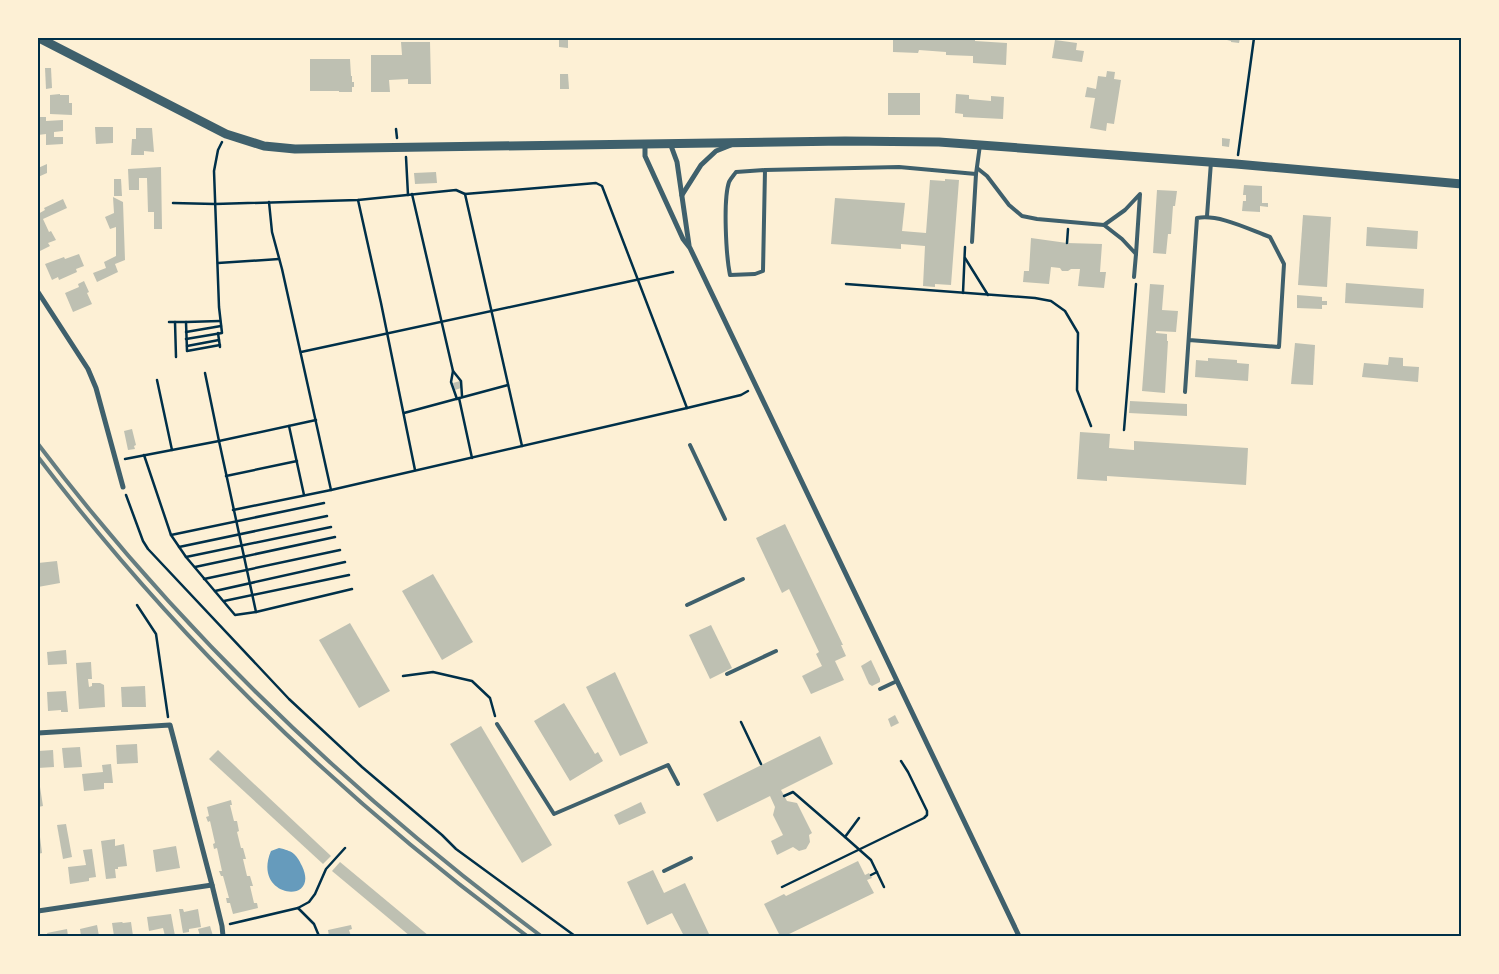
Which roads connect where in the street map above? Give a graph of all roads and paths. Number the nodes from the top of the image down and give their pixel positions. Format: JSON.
{"nodes":[{"id":1,"x":39,"y":38,"type":"edge"},
{"id":2,"x":1254,"y":38,"type":"edge"},
{"id":3,"x":396,"y":129,"type":"dead end"},
{"id":4,"x":397,"y":140,"type":"dead end"},
{"id":5,"x":222,"y":142,"type":"dead end"},
{"id":6,"x":736,"y":142,"type":"junction"},
{"id":7,"x":670,"y":143,"type":"junction"},
{"id":8,"x":645,"y":144,"type":"junction"},
{"id":9,"x":980,"y":145,"type":"junction"},
{"id":10,"x":406,"y":157,"type":"dead end"},
{"id":11,"x":1212,"y":162,"type":"junction"},
{"id":12,"x":1236,"y":164,"type":"junction"},
{"id":13,"x":977,"y":168,"type":"junction"},
{"id":14,"x":765,"y":170,"type":"junction"},
{"id":15,"x":976,"y":174,"type":"junction"},
{"id":16,"x":1462,"y":184,"type":"edge"},
{"id":17,"x":412,"y":194,"type":"junction"},
{"id":18,"x":465,"y":194,"type":"junction"},
{"id":19,"x":408,"y":195,"type":"junction"},
{"id":20,"x":682,"y":195,"type":"junction"},
{"id":21,"x":358,"y":200,"type":"junction"},
{"id":22,"x":269,"y":202,"type":"junction"},
{"id":23,"x":173,"y":203,"type":"dead end"},
{"id":24,"x":216,"y":204,"type":"junction"},
{"id":25,"x":1207,"y":216,"type":"junction"},
{"id":26,"x":1068,"y":222,"type":"junction"},
{"id":27,"x":1104,"y":225,"type":"junction"},
{"id":28,"x":972,"y":242,"type":"joint"},
{"id":29,"x":1067,"y":242,"type":"dead end"},
{"id":30,"x":690,"y":248,"type":"junction"},
{"id":31,"x":1136,"y":254,"type":"junction"},
{"id":32,"x":965,"y":256,"type":"junction"},
{"id":33,"x":279,"y":259,"type":"junction"},
{"id":34,"x":218,"y":263,"type":"junction"},
{"id":35,"x":673,"y":272,"type":"dead end"},
{"id":36,"x":1134,"y":277,"type":"joint"},
{"id":37,"x":638,"y":279,"type":"junction"},
{"id":38,"x":846,"y":284,"type":"dead end"},
{"id":39,"x":38,"y":292,"type":"edge"},
{"id":40,"x":963,"y":293,"type":"junction"},
{"id":41,"x":988,"y":295,"type":"junction"},
{"id":42,"x":492,"y":311,"type":"junction"},
{"id":43,"x":220,"y":321,"type":"junction"},
{"id":44,"x":441,"y":321,"type":"junction"},
{"id":45,"x":169,"y":322,"type":"dead end"},
{"id":46,"x":175,"y":322,"type":"junction"},
{"id":47,"x":186,"y":322,"type":"junction"},
{"id":48,"x":221,"y":326,"type":"junction"},
{"id":49,"x":186,"y":332,"type":"junction"},
{"id":50,"x":218,"y":333,"type":"junction"},
{"id":51,"x":387,"y":333,"type":"junction"},
{"id":52,"x":186,"y":339,"type":"junction"},
{"id":53,"x":219,"y":340,"type":"junction"},
{"id":54,"x":1189,"y":340,"type":"junction"},
{"id":55,"x":186,"y":346,"type":"junction"},
{"id":56,"x":301,"y":352,"type":"junction"},
{"id":57,"x":176,"y":357,"type":"dead end"},
{"id":58,"x":205,"y":372,"type":"dead end"},
{"id":59,"x":453,"y":372,"type":"junction"},
{"id":60,"x":157,"y":380,"type":"dead end"},
{"id":61,"x":508,"y":384,"type":"junction"},
{"id":62,"x":1185,"y":392,"type":"dead end"},
{"id":63,"x":741,"y":395,"type":"dead end"},
{"id":64,"x":459,"y":398,"type":"junction"},
{"id":65,"x":687,"y":408,"type":"junction"},
{"id":66,"x":404,"y":413,"type":"junction"},
{"id":67,"x":316,"y":420,"type":"junction"},
{"id":68,"x":289,"y":426,"type":"junction"},
{"id":69,"x":1092,"y":426,"type":"dead end"},
{"id":70,"x":1124,"y":430,"type":"dead end"},
{"id":71,"x":219,"y":441,"type":"junction"},
{"id":72,"x":690,"y":445,"type":"dead end"},
{"id":73,"x":522,"y":446,"type":"junction"},
{"id":74,"x":172,"y":450,"type":"junction"},
{"id":75,"x":144,"y":455,"type":"junction"},
{"id":76,"x":472,"y":458,"type":"junction"},
{"id":77,"x":116,"y":461,"type":"junction"},
{"id":78,"x":297,"y":461,"type":"junction"},
{"id":79,"x":415,"y":470,"type":"junction"},
{"id":80,"x":226,"y":476,"type":"junction"},
{"id":81,"x":123,"y":487,"type":"joint"},
{"id":82,"x":331,"y":490,"type":"junction"},
{"id":83,"x":304,"y":495,"type":"junction"},
{"id":84,"x":324,"y":503,"type":"dead end"},
{"id":85,"x":233,"y":510,"type":"junction"},
{"id":86,"x":327,"y":516,"type":"dead end"},
{"id":87,"x":725,"y":519,"type":"dead end"},
{"id":88,"x":236,"y":521,"type":"junction"},
{"id":89,"x":331,"y":527,"type":"dead end"},
{"id":90,"x":238,"y":534,"type":"junction"},
{"id":91,"x":171,"y":535,"type":"junction"},
{"id":92,"x":335,"y":538,"type":"dead end"},
{"id":93,"x":241,"y":546,"type":"junction"},
{"id":94,"x":179,"y":547,"type":"junction"},
{"id":95,"x":340,"y":550,"type":"dead end"},
{"id":96,"x":186,"y":557,"type":"junction"},
{"id":97,"x":244,"y":557,"type":"junction"},
{"id":98,"x":345,"y":562,"type":"dead end"},
{"id":99,"x":195,"y":567,"type":"junction"},
{"id":100,"x":246,"y":570,"type":"junction"},
{"id":101,"x":349,"y":575,"type":"dead end"},
{"id":102,"x":204,"y":579,"type":"junction"},
{"id":103,"x":743,"y":579,"type":"dead end"},
{"id":104,"x":250,"y":583,"type":"junction"},
{"id":105,"x":352,"y":589,"type":"dead end"},
{"id":106,"x":215,"y":591,"type":"junction"},
{"id":107,"x":252,"y":595,"type":"junction"},
{"id":108,"x":224,"y":601,"type":"junction"},
{"id":109,"x":137,"y":604,"type":"dead end"},
{"id":110,"x":687,"y":606,"type":"dead end"},
{"id":111,"x":256,"y":612,"type":"junction"},
{"id":112,"x":776,"y":651,"type":"dead end"},
{"id":113,"x":727,"y":674,"type":"dead end"},
{"id":114,"x":404,"y":676,"type":"dead end"},
{"id":115,"x":897,"y":681,"type":"junction"},
{"id":116,"x":880,"y":689,"type":"dead end"},
{"id":117,"x":741,"y":722,"type":"dead end"},
{"id":118,"x":497,"y":724,"type":"joint"},
{"id":119,"x":170,"y":725,"type":"junction"},
{"id":120,"x":38,"y":733,"type":"edge"},
{"id":121,"x":901,"y":761,"type":"dead end"},
{"id":122,"x":760,"y":764,"type":"dead end"},
{"id":123,"x":678,"y":784,"type":"dead end"},
{"id":124,"x":784,"y":796,"type":"dead end"},
{"id":125,"x":859,"y":818,"type":"dead end"},
{"id":126,"x":845,"y":837,"type":"junction"},
{"id":127,"x":345,"y":848,"type":"dead end"},
{"id":128,"x":858,"y":849,"type":"junction"},
{"id":129,"x":691,"y":858,"type":"dead end"},
{"id":130,"x":664,"y":871,"type":"dead end"},
{"id":131,"x":877,"y":872,"type":"junction"},
{"id":132,"x":872,"y":874,"type":"dead end"},
{"id":133,"x":212,"y":886,"type":"junction"},
{"id":134,"x":782,"y":887,"type":"dead end"},
{"id":135,"x":884,"y":887,"type":"dead end"},
{"id":136,"x":298,"y":908,"type":"junction"},
{"id":137,"x":38,"y":911,"type":"edge"},
{"id":138,"x":222,"y":926,"type":"junction"},
{"id":139,"x":223,"y":936,"type":"edge"},
{"id":140,"x":319,"y":936,"type":"edge"},
{"id":141,"x":575,"y":936,"type":"edge"},
{"id":142,"x":1019,"y":936,"type":"edge"}],
"edges":[{"from":1,"to":8,"type":"street"},
{"from":2,"to":12,"type":"path"},
{"from":3,"to":4,"type":"path"},
{"from":5,"to":24,"type":"path"},
{"from":6,"to":7,"type":"street"},
{"from":6,"to":9,"type":"street"},
{"from":6,"to":20,"type":"street"},
{"from":7,"to":8,"type":"street"},
{"from":7,"to":20,"type":"street"},
{"from":8,"to":30,"type":"street"},
{"from":9,"to":11,"type":"street"},
{"from":9,"to":13,"type":"lane"},
{"from":10,"to":19,"type":"path"},
{"from":11,"to":12,"type":"street"},
{"from":11,"to":25,"type":"lane"},
{"from":12,"to":16,"type":"street"},
{"from":13,"to":15,"type":"lane"},
{"from":13,"to":26,"type":"lane"},
{"from":14,"to":14,"type":"lane"},
{"from":14,"to":15,"type":"lane"},
{"from":15,"to":28,"type":"lane"},
{"from":17,"to":18,"type":"path"},
{"from":17,"to":19,"type":"path"},
{"from":17,"to":44,"type":"path"},
{"from":18,"to":37,"type":"path"},
{"from":18,"to":42,"type":"path"},
{"from":19,"to":21,"type":"path"},
{"from":20,"to":30,"type":"street"},
{"from":21,"to":22,"type":"path"},
{"from":21,"to":51,"type":"path"},
{"from":22,"to":24,"type":"path"},
{"from":22,"to":33,"type":"path"},
{"from":23,"to":24,"type":"path"},
{"from":24,"to":34,"type":"path"},
{"from":25,"to":54,"type":"lane"},
{"from":25,"to":54,"type":"lane"},
{"from":26,"to":27,"type":"lane"},
{"from":26,"to":29,"type":"path"},
{"from":27,"to":31,"type":"lane"},
{"from":27,"to":31,"type":"lane"},
{"from":28,"to":32,"type":"path"},
{"from":30,"to":115,"type":"street"},
{"from":31,"to":36,"type":"lane"},
{"from":32,"to":40,"type":"path"},
{"from":32,"to":41,"type":"path"},
{"from":33,"to":34,"type":"path"},
{"from":33,"to":56,"type":"path"},
{"from":34,"to":43,"type":"path"},
{"from":35,"to":37,"type":"path"},
{"from":36,"to":70,"type":"path"},
{"from":37,"to":42,"type":"path"},
{"from":37,"to":65,"type":"path"},
{"from":38,"to":40,"type":"path"},
{"from":39,"to":77,"type":"street"},
{"from":40,"to":41,"type":"path"},
{"from":41,"to":69,"type":"path"},
{"from":42,"to":44,"type":"path"},
{"from":42,"to":61,"type":"path"},
{"from":43,"to":47,"type":"path"},
{"from":43,"to":48,"type":"path"},
{"from":44,"to":51,"type":"path"},
{"from":44,"to":59,"type":"path"},
{"from":45,"to":46,"type":"path"},
{"from":46,"to":47,"type":"path"},
{"from":46,"to":57,"type":"path"},
{"from":47,"to":49,"type":"path"},
{"from":48,"to":49,"type":"path"},
{"from":48,"to":50,"type":"path"},
{"from":49,"to":52,"type":"path"},
{"from":50,"to":52,"type":"path"},
{"from":50,"to":53,"type":"path"},
{"from":51,"to":56,"type":"path"},
{"from":51,"to":66,"type":"path"},
{"from":52,"to":55,"type":"path"},
{"from":53,"to":55,"type":"path"},
{"from":53,"to":55,"type":"path"},
{"from":54,"to":62,"type":"lane"},
{"from":56,"to":67,"type":"path"},
{"from":58,"to":71,"type":"path"},
{"from":59,"to":64,"type":"path"},
{"from":59,"to":64,"type":"path"},
{"from":60,"to":74,"type":"path"},
{"from":61,"to":64,"type":"path"},
{"from":61,"to":73,"type":"path"},
{"from":63,"to":65,"type":"path"},
{"from":64,"to":66,"type":"path"},
{"from":64,"to":76,"type":"path"},
{"from":65,"to":73,"type":"path"},
{"from":66,"to":79,"type":"path"},
{"from":67,"to":68,"type":"path"},
{"from":67,"to":82,"type":"path"},
{"from":68,"to":71,"type":"path"},
{"from":68,"to":78,"type":"path"},
{"from":71,"to":74,"type":"path"},
{"from":71,"to":80,"type":"path"},
{"from":72,"to":87,"type":"lane"},
{"from":73,"to":76,"type":"path"},
{"from":74,"to":75,"type":"path"},
{"from":75,"to":77,"type":"path"},
{"from":75,"to":91,"type":"path"},
{"from":76,"to":79,"type":"path"},
{"from":77,"to":81,"type":"street"},
{"from":78,"to":80,"type":"path"},
{"from":78,"to":83,"type":"path"},
{"from":79,"to":82,"type":"path"},
{"from":80,"to":85,"type":"path"},
{"from":81,"to":141,"type":"path"},
{"from":82,"to":83,"type":"path"},
{"from":83,"to":85,"type":"path"},
{"from":84,"to":88,"type":"path"},
{"from":85,"to":88,"type":"path"},
{"from":86,"to":90,"type":"path"},
{"from":88,"to":90,"type":"path"},
{"from":88,"to":91,"type":"path"},
{"from":89,"to":93,"type":"path"},
{"from":90,"to":93,"type":"path"},
{"from":90,"to":94,"type":"path"},
{"from":91,"to":94,"type":"path"},
{"from":92,"to":97,"type":"path"},
{"from":93,"to":96,"type":"path"},
{"from":93,"to":97,"type":"path"},
{"from":94,"to":96,"type":"path"},
{"from":95,"to":100,"type":"path"},
{"from":96,"to":99,"type":"path"},
{"from":97,"to":99,"type":"path"},
{"from":97,"to":100,"type":"path"},
{"from":98,"to":104,"type":"path"},
{"from":99,"to":102,"type":"path"},
{"from":100,"to":102,"type":"path"},
{"from":100,"to":104,"type":"path"},
{"from":101,"to":107,"type":"path"},
{"from":102,"to":106,"type":"path"},
{"from":103,"to":110,"type":"lane"},
{"from":104,"to":106,"type":"path"},
{"from":104,"to":107,"type":"path"},
{"from":105,"to":111,"type":"path"},
{"from":106,"to":108,"type":"path"},
{"from":107,"to":108,"type":"path"},
{"from":107,"to":111,"type":"path"},
{"from":108,"to":111,"type":"path"},
{"from":109,"to":119,"type":"path"},
{"from":112,"to":113,"type":"lane"},
{"from":114,"to":118,"type":"path"},
{"from":115,"to":116,"type":"lane"},
{"from":115,"to":142,"type":"street"},
{"from":117,"to":122,"type":"path"},
{"from":118,"to":123,"type":"lane"},
{"from":119,"to":120,"type":"street"},
{"from":119,"to":133,"type":"street"},
{"from":121,"to":128,"type":"path"},
{"from":124,"to":126,"type":"path"},
{"from":125,"to":126,"type":"path"},
{"from":126,"to":128,"type":"path"},
{"from":127,"to":136,"type":"path"},
{"from":128,"to":131,"type":"path"},
{"from":128,"to":134,"type":"path"},
{"from":129,"to":130,"type":"lane"},
{"from":131,"to":132,"type":"path"},
{"from":131,"to":135,"type":"path"},
{"from":133,"to":137,"type":"street"},
{"from":133,"to":138,"type":"street"},
{"from":136,"to":138,"type":"path"},
{"from":136,"to":140,"type":"path"},
{"from":138,"to":139,"type":"street"}]}
